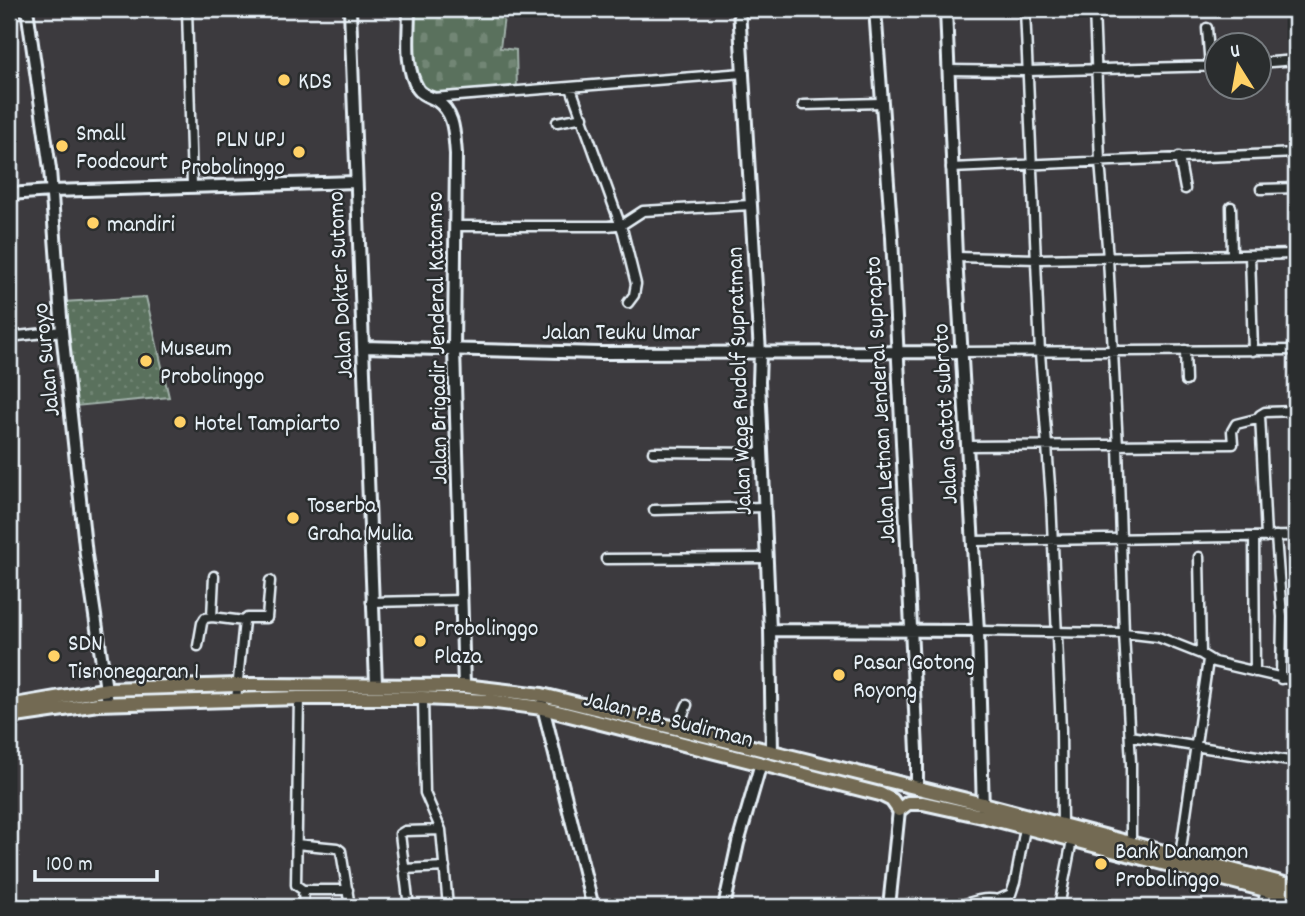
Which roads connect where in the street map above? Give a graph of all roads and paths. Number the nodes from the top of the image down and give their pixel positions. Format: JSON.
{"nodes":[{"id":1,"x":27,"y":9,"type":"edge"},
{"id":2,"x":187,"y":9,"type":"edge"},
{"id":3,"x":350,"y":9,"type":"edge"},
{"id":4,"x":409,"y":9,"type":"edge"},
{"id":5,"x":739,"y":9,"type":"edge"},
{"id":6,"x":875,"y":9,"type":"edge"},
{"id":7,"x":946,"y":9,"type":"edge"},
{"id":8,"x":1024,"y":9,"type":"edge"},
{"id":9,"x":1094,"y":9,"type":"edge"},
{"id":10,"x":1292,"y":9,"type":"edge"},
{"id":11,"x":1207,"y":29,"type":"dead end"},
{"id":12,"x":1208,"y":32,"type":"edge"},
{"id":13,"x":1296,"y":43,"type":"edge"},
{"id":14,"x":1296,"y":60,"type":"edge"},
{"id":15,"x":1274,"y":62,"type":"edge"},
{"id":16,"x":1204,"y":67,"type":"edge"},
{"id":17,"x":1098,"y":69,"type":"junction"},
{"id":18,"x":948,"y":70,"type":"junction"},
{"id":19,"x":1027,"y":71,"type":"junction"},
{"id":20,"x":743,"y":73,"type":"junction"},
{"id":21,"x":575,"y":88,"type":"junction"},
{"id":22,"x":439,"y":99,"type":"junction"},
{"id":23,"x":881,"y":103,"type":"junction"},
{"id":24,"x":803,"y":105,"type":"dead end"},
{"id":25,"x":583,"y":117,"type":"junction"},
{"id":26,"x":557,"y":122,"type":"dead end"},
{"id":27,"x":1296,"y":153,"type":"edge"},
{"id":28,"x":1179,"y":157,"type":"junction"},
{"id":29,"x":1100,"y":161,"type":"junction"},
{"id":30,"x":1032,"y":164,"type":"junction"},
{"id":31,"x":951,"y":167,"type":"junction"},
{"id":32,"x":356,"y":182,"type":"junction"},
{"id":33,"x":192,"y":186,"type":"junction"},
{"id":34,"x":1296,"y":188,"type":"edge"},
{"id":35,"x":1261,"y":189,"type":"dead end"},
{"id":36,"x":1185,"y":190,"type":"dead end"},
{"id":37,"x":51,"y":191,"type":"junction"},
{"id":38,"x":9,"y":194,"type":"edge"},
{"id":39,"x":751,"y":205,"type":"junction"},
{"id":40,"x":1231,"y":207,"type":"dead end"},
{"id":41,"x":624,"y":223,"type":"junction"},
{"id":42,"x":455,"y":226,"type":"junction"},
{"id":43,"x":1296,"y":254,"type":"edge"},
{"id":44,"x":1250,"y":255,"type":"junction"},
{"id":45,"x":1232,"y":256,"type":"junction"},
{"id":46,"x":956,"y":257,"type":"junction"},
{"id":47,"x":1108,"y":258,"type":"junction"},
{"id":48,"x":1037,"y":259,"type":"junction"},
{"id":49,"x":628,"y":303,"type":"dead end"},
{"id":50,"x":62,"y":331,"type":"junction"},
{"id":51,"x":9,"y":337,"type":"edge"},
{"id":52,"x":363,"y":347,"type":"junction"},
{"id":53,"x":454,"y":350,"type":"junction"},
{"id":54,"x":1185,"y":350,"type":"junction"},
{"id":55,"x":1296,"y":350,"type":"edge"},
{"id":56,"x":1112,"y":351,"type":"junction"},
{"id":57,"x":1253,"y":351,"type":"junction"},
{"id":58,"x":962,"y":352,"type":"junction"},
{"id":59,"x":761,"y":353,"type":"junction"},
{"id":60,"x":1040,"y":353,"type":"junction"},
{"id":61,"x":899,"y":354,"type":"junction"},
{"id":62,"x":1186,"y":381,"type":"dead end"},
{"id":63,"x":1296,"y":411,"type":"edge"},
{"id":64,"x":1260,"y":418,"type":"junction"},
{"id":65,"x":1048,"y":445,"type":"junction"},
{"id":66,"x":967,"y":446,"type":"junction"},
{"id":67,"x":1118,"y":446,"type":"junction"},
{"id":68,"x":653,"y":452,"type":"dead end"},
{"id":69,"x":763,"y":453,"type":"junction"},
{"id":70,"x":764,"y":507,"type":"junction"},
{"id":71,"x":654,"y":510,"type":"dead end"},
{"id":72,"x":1276,"y":536,"type":"junction"},
{"id":73,"x":1296,"y":536,"type":"edge"},
{"id":74,"x":1254,"y":537,"type":"junction"},
{"id":75,"x":1266,"y":537,"type":"junction"},
{"id":76,"x":1122,"y":539,"type":"junction"},
{"id":77,"x":1052,"y":540,"type":"junction"},
{"id":78,"x":973,"y":541,"type":"junction"},
{"id":79,"x":1199,"y":557,"type":"dead end"},
{"id":80,"x":767,"y":558,"type":"junction"},
{"id":81,"x":606,"y":559,"type":"dead end"},
{"id":82,"x":214,"y":576,"type":"dead end"},
{"id":83,"x":271,"y":581,"type":"dead end"},
{"id":84,"x":462,"y":600,"type":"junction"},
{"id":85,"x":371,"y":602,"type":"junction"},
{"id":86,"x":212,"y":617,"type":"junction"},
{"id":87,"x":244,"y":621,"type":"junction"},
{"id":88,"x":770,"y":630,"type":"junction"},
{"id":89,"x":910,"y":631,"type":"junction"},
{"id":90,"x":978,"y":631,"type":"junction"},
{"id":91,"x":1056,"y":632,"type":"junction"},
{"id":92,"x":1124,"y":633,"type":"junction"},
{"id":93,"x":198,"y":646,"type":"dead end"},
{"id":94,"x":1205,"y":657,"type":"junction"},
{"id":95,"x":1255,"y":672,"type":"junction"},
{"id":96,"x":1281,"y":678,"type":"junction"},
{"id":97,"x":1296,"y":681,"type":"edge"},
{"id":98,"x":376,"y":684,"type":"junction"},
{"id":99,"x":237,"y":685,"type":"junction"},
{"id":100,"x":464,"y":686,"type":"junction"},
{"id":101,"x":103,"y":689,"type":"junction"},
{"id":102,"x":299,"y":692,"type":"junction"},
{"id":103,"x":423,"y":698,"type":"junction"},
{"id":104,"x":236,"y":699,"type":"junction"},
{"id":105,"x":542,"y":702,"type":"junction"},
{"id":106,"x":103,"y":704,"type":"junction"},
{"id":107,"x":687,"y":705,"type":"dead end"},
{"id":108,"x":14,"y":711,"type":"edge"},
{"id":109,"x":677,"y":729,"type":"junction"},
{"id":110,"x":1130,"y":736,"type":"junction"},
{"id":111,"x":1197,"y":747,"type":"junction"},
{"id":112,"x":772,"y":752,"type":"junction"},
{"id":113,"x":1296,"y":762,"type":"edge"},
{"id":114,"x":761,"y":763,"type":"junction"},
{"id":115,"x":917,"y":789,"type":"junction"},
{"id":116,"x":899,"y":810,"type":"junction"},
{"id":117,"x":983,"y":810,"type":"junction"},
{"id":118,"x":1025,"y":828,"type":"junction"},
{"id":119,"x":441,"y":830,"type":"junction"},
{"id":120,"x":1065,"y":834,"type":"junction"},
{"id":121,"x":296,"y":844,"type":"junction"},
{"id":122,"x":1131,"y":844,"type":"junction"},
{"id":123,"x":1180,"y":856,"type":"junction"},
{"id":124,"x":445,"y":867,"type":"junction"},
{"id":125,"x":404,"y":869,"type":"junction"},
{"id":126,"x":1296,"y":887,"type":"edge"},
{"id":127,"x":303,"y":890,"type":"junction"},
{"id":128,"x":348,"y":890,"type":"junction"},
{"id":129,"x":1266,"y":890,"type":"junction"},
{"id":130,"x":1296,"y":898,"type":"edge"},
{"id":131,"x":997,"y":904,"type":"edge"},
{"id":132,"x":304,"y":907,"type":"edge"},
{"id":133,"x":350,"y":907,"type":"edge"},
{"id":134,"x":409,"y":907,"type":"edge"},
{"id":135,"x":448,"y":907,"type":"edge"},
{"id":136,"x":593,"y":907,"type":"edge"},
{"id":137,"x":724,"y":907,"type":"edge"},
{"id":138,"x":889,"y":907,"type":"edge"},
{"id":139,"x":957,"y":907,"type":"edge"},
{"id":140,"x":1059,"y":907,"type":"edge"},
{"id":141,"x":1262,"y":907,"type":"edge"}],
"edges":[{"from":1,"to":37,"type":"street","name":"Jalan Suroyo"},
{"from":2,"to":33,"type":"street"},
{"from":3,"to":32,"type":"street","name":"Jalan Dokter Sutomo"},
{"from":4,"to":22,"type":"street","name":"Jalan Brigadir Jenderal Katamso"},
{"from":5,"to":20,"type":"street","name":"Jalan Wage Rudolf Supratman"},
{"from":6,"to":23,"type":"street","name":"Jalan Letnan Jenderal Suprapto"},
{"from":7,"to":18,"type":"street","name":"Jalan Gatot Subroto"},
{"from":8,"to":19,"type":"street"},
{"from":9,"to":17,"type":"street"},
{"from":10,"to":13,"type":"street"},
{"from":11,"to":12,"type":"street"},
{"from":14,"to":15,"type":"street"},
{"from":16,"to":17,"type":"street"},
{"from":17,"to":19,"type":"street"},
{"from":17,"to":29,"type":"street"},
{"from":18,"to":19,"type":"street"},
{"from":18,"to":31,"type":"street","name":"Jalan Gatot Subroto"},
{"from":19,"to":30,"type":"street"},
{"from":20,"to":21,"type":"street"},
{"from":20,"to":39,"type":"street","name":"Jalan Wage Rudolf Supratman"},
{"from":21,"to":22,"type":"street"},
{"from":21,"to":25,"type":"street"},
{"from":22,"to":42,"type":"street","name":"Jalan Brigadir Jenderal Katamso"},
{"from":23,"to":24,"type":"street"},
{"from":23,"to":61,"type":"street","name":"Jalan Letnan Jenderal Suprapto"},
{"from":25,"to":26,"type":"street"},
{"from":25,"to":41,"type":"street"},
{"from":27,"to":28,"type":"street"},
{"from":28,"to":29,"type":"street"},
{"from":28,"to":36,"type":"street"},
{"from":29,"to":30,"type":"street"},
{"from":29,"to":47,"type":"street"},
{"from":30,"to":31,"type":"street"},
{"from":30,"to":48,"type":"street"},
{"from":31,"to":46,"type":"street","name":"Jalan Gatot Subroto"},
{"from":32,"to":33,"type":"street"},
{"from":32,"to":52,"type":"street","name":"Jalan Dokter Sutomo"},
{"from":33,"to":37,"type":"street"},
{"from":34,"to":35,"type":"street"},
{"from":37,"to":38,"type":"street"},
{"from":37,"to":50,"type":"street","name":"Jalan Suroyo"},
{"from":39,"to":41,"type":"street"},
{"from":39,"to":59,"type":"street","name":"Jalan Wage Rudolf Supratman"},
{"from":40,"to":45,"type":"street"},
{"from":41,"to":42,"type":"street"},
{"from":41,"to":49,"type":"street"},
{"from":42,"to":53,"type":"street","name":"Jalan Brigadir Jenderal Katamso"},
{"from":43,"to":44,"type":"street"},
{"from":44,"to":45,"type":"street"},
{"from":44,"to":57,"type":"street"},
{"from":45,"to":47,"type":"street"},
{"from":46,"to":48,"type":"street"},
{"from":46,"to":58,"type":"street","name":"Jalan Gatot Subroto"},
{"from":47,"to":48,"type":"street"},
{"from":47,"to":56,"type":"street"},
{"from":48,"to":60,"type":"street"},
{"from":50,"to":51,"type":"street"},
{"from":50,"to":101,"type":"street","name":"Jalan Suroyo"},
{"from":52,"to":53,"type":"street","name":"Jalan Teuku Umar"},
{"from":52,"to":85,"type":"street","name":"Jalan Dokter Sutomo"},
{"from":53,"to":59,"type":"street","name":"Jalan Teuku Umar"},
{"from":53,"to":84,"type":"street","name":"Jalan Brigadir Jenderal Katamso"},
{"from":54,"to":56,"type":"street"},
{"from":54,"to":57,"type":"street"},
{"from":54,"to":62,"type":"street"},
{"from":55,"to":57,"type":"street"},
{"from":56,"to":60,"type":"street"},
{"from":56,"to":67,"type":"street"},
{"from":58,"to":60,"type":"street"},
{"from":58,"to":61,"type":"street","name":"Jalan Teuku Umar"},
{"from":58,"to":66,"type":"street","name":"Jalan Gatot Subroto"},
{"from":59,"to":61,"type":"street","name":"Jalan Teuku Umar"},
{"from":59,"to":69,"type":"street","name":"Jalan Wage Rudolf Supratman"},
{"from":60,"to":65,"type":"street"},
{"from":61,"to":89,"type":"street","name":"Jalan Letnan Jenderal Suprapto"},
{"from":63,"to":64,"type":"street"},
{"from":64,"to":67,"type":"street"},
{"from":64,"to":75,"type":"street"},
{"from":65,"to":66,"type":"street"},
{"from":65,"to":67,"type":"street"},
{"from":65,"to":77,"type":"street"},
{"from":66,"to":78,"type":"street","name":"Jalan Gatot Subroto"},
{"from":67,"to":76,"type":"street"},
{"from":68,"to":69,"type":"street"},
{"from":69,"to":70,"type":"street","name":"Jalan Wage Rudolf Supratman"},
{"from":70,"to":71,"type":"street"},
{"from":70,"to":80,"type":"street","name":"Jalan Wage Rudolf Supratman"},
{"from":72,"to":73,"type":"street"},
{"from":72,"to":75,"type":"street"},
{"from":72,"to":96,"type":"street"},
{"from":74,"to":75,"type":"street"},
{"from":74,"to":76,"type":"street"},
{"from":74,"to":95,"type":"street"},
{"from":76,"to":77,"type":"street"},
{"from":76,"to":92,"type":"street"},
{"from":77,"to":78,"type":"street"},
{"from":77,"to":91,"type":"street"},
{"from":78,"to":90,"type":"street","name":"Jalan Gatot Subroto"},
{"from":79,"to":94,"type":"street"},
{"from":80,"to":81,"type":"street"},
{"from":80,"to":88,"type":"street","name":"Jalan Wage Rudolf Supratman"},
{"from":82,"to":86,"type":"street"},
{"from":83,"to":87,"type":"street"},
{"from":84,"to":85,"type":"street"},
{"from":84,"to":100,"type":"street","name":"Jalan Brigadir Jenderal Katamso"},
{"from":85,"to":98,"type":"street","name":"Jalan Dokter Sutomo"},
{"from":86,"to":87,"type":"street"},
{"from":86,"to":93,"type":"street"},
{"from":87,"to":99,"type":"street"},
{"from":88,"to":89,"type":"street"},
{"from":88,"to":112,"type":"street","name":"Jalan Wage Rudolf Supratman"},
{"from":89,"to":90,"type":"street"},
{"from":89,"to":115,"type":"street","name":"Jalan Letnan Jenderal Suprapto"},
{"from":90,"to":91,"type":"street"},
{"from":90,"to":117,"type":"street","name":"Jalan Gatot Subroto"},
{"from":91,"to":92,"type":"street"},
{"from":91,"to":120,"type":"street"},
{"from":92,"to":94,"type":"street"},
{"from":92,"to":110,"type":"street"},
{"from":94,"to":95,"type":"street"},
{"from":94,"to":111,"type":"street"},
{"from":95,"to":96,"type":"street"},
{"from":96,"to":97,"type":"street"},
{"from":98,"to":100,"type":"main road","name":"Jalan P.B. Sudirman"},
{"from":98,"to":102,"type":"main road","name":"Jalan P.B. Sudirman"},
{"from":99,"to":101,"type":"main road","name":"Jalan P.B. Sudirman"},
{"from":99,"to":102,"type":"main road","name":"Jalan P.B. Sudirman"},
{"from":99,"to":104,"type":"street"},
{"from":100,"to":105,"type":"main road","name":"Jalan P.B. Sudirman"},
{"from":101,"to":106,"type":"street","name":"Jalan Suroyo"},
{"from":101,"to":108,"type":"main road","name":"Jalan P.B. Sudirman"},
{"from":102,"to":103,"type":"main road","name":"Jalan P.B. Sudirman"},
{"from":102,"to":104,"type":"main road","name":"Jalan P.B. Sudirman"},
{"from":102,"to":121,"type":"street"},
{"from":103,"to":105,"type":"main road","name":"Jalan P.B. Sudirman"},
{"from":103,"to":119,"type":"street"},
{"from":104,"to":106,"type":"main road","name":"Jalan P.B. Sudirman"},
{"from":105,"to":109,"type":"main road","name":"Jalan P.B. Sudirman"},
{"from":105,"to":114,"type":"main road","name":"Jalan P.B. Sudirman"},
{"from":105,"to":136,"type":"street"},
{"from":106,"to":108,"type":"main road","name":"Jalan P.B. Sudirman"},
{"from":107,"to":109,"type":"street"},
{"from":109,"to":112,"type":"main road","name":"Jalan P.B. Sudirman"},
{"from":110,"to":111,"type":"street"},
{"from":110,"to":122,"type":"street"},
{"from":111,"to":113,"type":"street"},
{"from":111,"to":123,"type":"street"},
{"from":112,"to":115,"type":"main road","name":"Jalan P.B. Sudirman"},
{"from":114,"to":116,"type":"main road","name":"Jalan P.B. Sudirman"},
{"from":114,"to":137,"type":"street"},
{"from":115,"to":117,"type":"main road","name":"Jalan P.B. Sudirman"},
{"from":116,"to":117,"type":"main road","name":"Jalan P.B. Sudirman"},
{"from":116,"to":138,"type":"street"},
{"from":117,"to":118,"type":"main road","name":"Jalan P.B. Sudirman"},
{"from":117,"to":120,"type":"main road","name":"Jalan P.B. Sudirman"},
{"from":118,"to":120,"type":"main road","name":"Jalan P.B. Sudirman"},
{"from":118,"to":131,"type":"street"},
{"from":119,"to":124,"type":"street"},
{"from":119,"to":125,"type":"street"},
{"from":120,"to":122,"type":"main road","name":"Jalan P.B. Sudirman"},
{"from":120,"to":129,"type":"main road","name":"Jalan P.B. Sudirman"},
{"from":120,"to":140,"type":"street"},
{"from":121,"to":127,"type":"street"},
{"from":121,"to":128,"type":"street"},
{"from":122,"to":123,"type":"main road","name":"Jalan P.B. Sudirman"},
{"from":123,"to":126,"type":"main road","name":"Jalan P.B. Sudirman"},
{"from":124,"to":125,"type":"street"},
{"from":124,"to":135,"type":"street"},
{"from":125,"to":134,"type":"street"},
{"from":127,"to":128,"type":"street"},
{"from":127,"to":132,"type":"street"},
{"from":128,"to":133,"type":"street"},
{"from":129,"to":130,"type":"main road","name":"Jalan P.B. Sudirman"},
{"from":129,"to":141,"type":"street"},
{"from":131,"to":139,"type":"street"}]}
